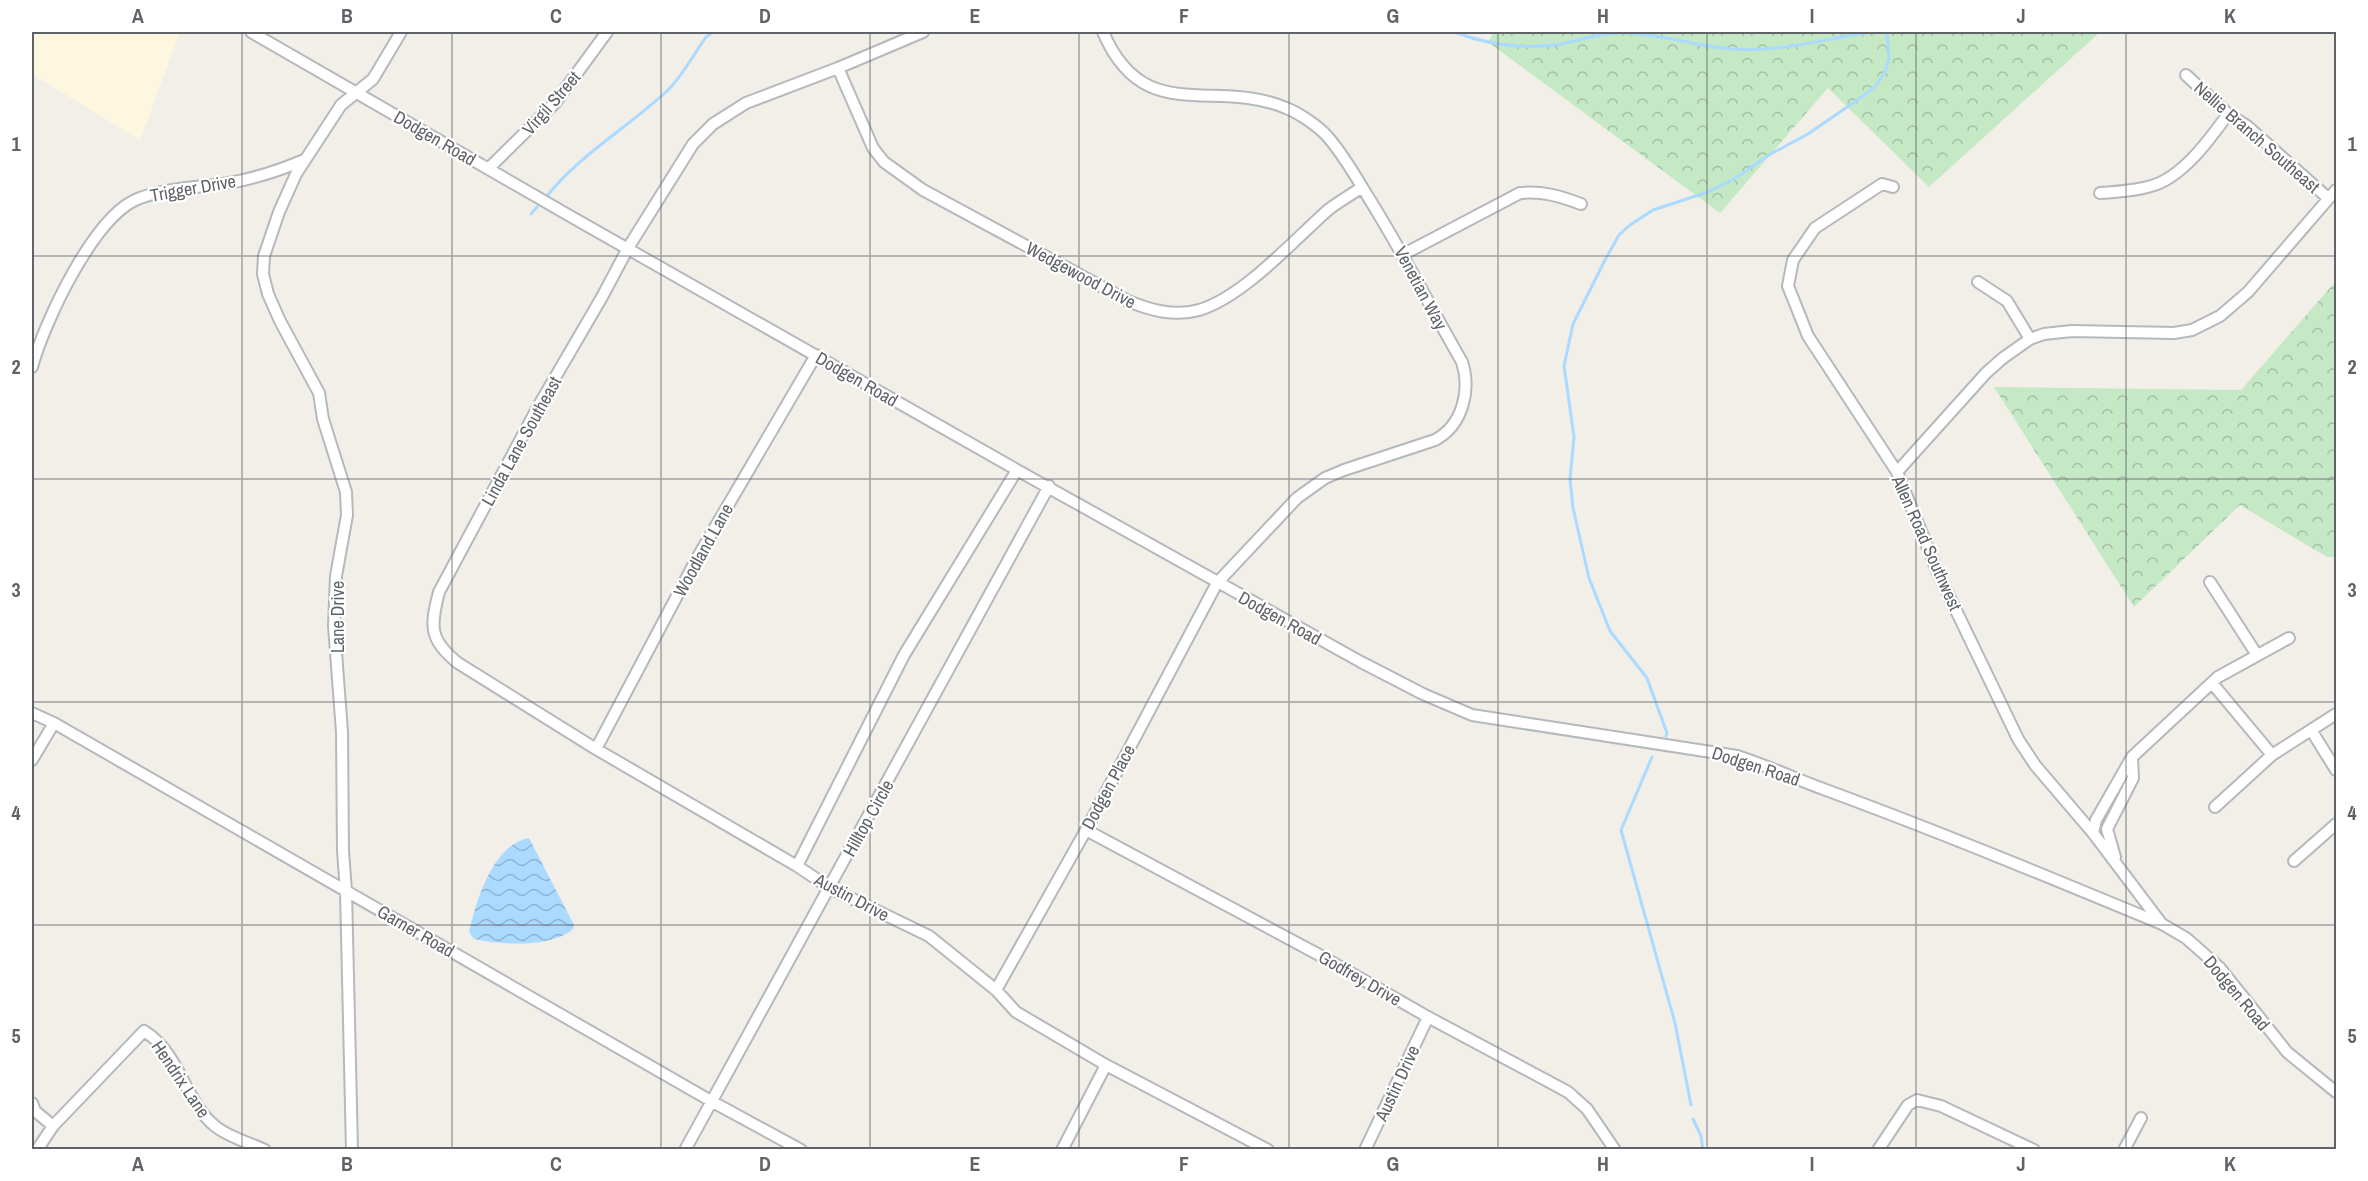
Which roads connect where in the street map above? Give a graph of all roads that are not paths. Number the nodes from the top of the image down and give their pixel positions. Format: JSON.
{"nodes":[{"id":1,"x":251,"y":32,"type":"edge"},
{"id":2,"x":401,"y":32,"type":"edge"},
{"id":3,"x":607,"y":32,"type":"edge"},
{"id":4,"x":923,"y":32,"type":"edge"},
{"id":5,"x":1103,"y":32,"type":"edge"},
{"id":6,"x":838,"y":68,"type":"junction"},
{"id":7,"x":2186,"y":75,"type":"dead end"},
{"id":8,"x":357,"y":94,"type":"junction"},
{"id":9,"x":2228,"y":114,"type":"junction"},
{"id":10,"x":305,"y":160,"type":"junction"},
{"id":11,"x":489,"y":168,"type":"junction"},
{"id":12,"x":1362,"y":187,"type":"junction"},
{"id":13,"x":1893,"y":187,"type":"dead end"},
{"id":14,"x":2337,"y":190,"type":"edge"},
{"id":15,"x":2100,"y":193,"type":"dead end"},
{"id":16,"x":2328,"y":198,"type":"junction"},
{"id":17,"x":1581,"y":204,"type":"dead end"},
{"id":18,"x":628,"y":248,"type":"junction"},
{"id":19,"x":1404,"y":254,"type":"junction"},
{"id":20,"x":1978,"y":282,"type":"dead end"},
{"id":21,"x":2030,"y":339,"type":"junction"},
{"id":22,"x":816,"y":355,"type":"junction"},
{"id":23,"x":32,"y":367,"type":"edge"},
{"id":24,"x":1017,"y":470,"type":"junction"},
{"id":25,"x":1896,"y":472,"type":"junction"},
{"id":26,"x":1049,"y":486,"type":"junction"},
{"id":27,"x":2210,"y":582,"type":"dead end"},
{"id":28,"x":1217,"y":583,"type":"junction"},
{"id":29,"x":2289,"y":638,"type":"dead end"},
{"id":30,"x":436,"y":640,"type":"joint"},
{"id":31,"x":2258,"y":655,"type":"junction"},
{"id":32,"x":2212,"y":683,"type":"junction"},
{"id":33,"x":32,"y":713,"type":"edge"},
{"id":34,"x":2337,"y":714,"type":"edge"},
{"id":35,"x":54,"y":723,"type":"junction"},
{"id":36,"x":2311,"y":730,"type":"junction"},
{"id":37,"x":596,"y":749,"type":"junction"},
{"id":38,"x":2271,"y":755,"type":"junction"},
{"id":39,"x":2132,"y":757,"type":"junction"},
{"id":40,"x":32,"y":760,"type":"edge"},
{"id":41,"x":2337,"y":770,"type":"edge"},
{"id":42,"x":2112,"y":792,"type":"junction"},
{"id":43,"x":2122,"y":799,"type":"junction"},
{"id":44,"x":2215,"y":807,"type":"dead end"},
{"id":45,"x":2337,"y":824,"type":"edge"},
{"id":46,"x":2107,"y":829,"type":"junction"},
{"id":47,"x":1086,"y":830,"type":"junction"},
{"id":48,"x":2093,"y":834,"type":"junction"},
{"id":49,"x":2294,"y":861,"type":"dead end"},
{"id":50,"x":797,"y":866,"type":"junction"},
{"id":51,"x":2120,"y":869,"type":"junction"},
{"id":52,"x":830,"y":888,"type":"junction"},
{"id":53,"x":346,"y":891,"type":"junction"},
{"id":54,"x":2162,"y":924,"type":"junction"},
{"id":55,"x":996,"y":990,"type":"junction"},
{"id":56,"x":1428,"y":1017,"type":"junction"},
{"id":57,"x":1106,"y":1065,"type":"junction"},
{"id":58,"x":2337,"y":1092,"type":"edge"},
{"id":59,"x":711,"y":1101,"type":"junction"},
{"id":60,"x":32,"y":1103,"type":"edge"},
{"id":61,"x":2141,"y":1118,"type":"dead end"},
{"id":62,"x":53,"y":1126,"type":"junction"},
{"id":63,"x":37,"y":1149,"type":"edge"},
{"id":64,"x":265,"y":1149,"type":"edge"},
{"id":65,"x":352,"y":1149,"type":"edge"},
{"id":66,"x":685,"y":1149,"type":"edge"},
{"id":67,"x":801,"y":1149,"type":"edge"},
{"id":68,"x":1062,"y":1149,"type":"edge"},
{"id":69,"x":1268,"y":1149,"type":"edge"},
{"id":70,"x":1365,"y":1149,"type":"edge"},
{"id":71,"x":1615,"y":1149,"type":"edge"},
{"id":72,"x":1878,"y":1149,"type":"edge"},
{"id":73,"x":2034,"y":1149,"type":"edge"},
{"id":74,"x":2124,"y":1149,"type":"edge"}],
"edges":[{"from":1,"to":8,"type":"street","name":"Dodgen Road"},
{"from":2,"to":8,"type":"street","name":"Lane Drive"},
{"from":3,"to":11,"type":"street","name":"Virgil Street"},
{"from":4,"to":6,"type":"street","name":"Linda Lane Southeast"},
{"from":5,"to":12,"type":"street","name":"Venetian Way"},
{"from":6,"to":12,"type":"street","name":"Wedgewood Drive"},
{"from":6,"to":18,"type":"street","name":"Linda Lane Southeast"},
{"from":7,"to":9,"type":"street","name":"Nellie Branch Southeast"},
{"from":8,"to":10,"type":"street","name":"Lane Drive"},
{"from":8,"to":11,"type":"street","name":"Dodgen Road"},
{"from":9,"to":15,"type":"street"},
{"from":9,"to":16,"type":"street","name":"Nellie Branch Southeast"},
{"from":10,"to":23,"type":"street","name":"Trigger Drive"},
{"from":10,"to":53,"type":"street","name":"Lane Drive"},
{"from":11,"to":18,"type":"street","name":"Dodgen Road"},
{"from":12,"to":19,"type":"street","name":"Venetian Way"},
{"from":13,"to":25,"type":"street","name":"Allen Road Southwest"},
{"from":14,"to":16,"type":"street"},
{"from":16,"to":21,"type":"street"},
{"from":17,"to":19,"type":"street"},
{"from":18,"to":22,"type":"street","name":"Dodgen Road"},
{"from":18,"to":30,"type":"street","name":"Linda Lane Southeast"},
{"from":19,"to":28,"type":"street","name":"Venetian Way"},
{"from":20,"to":21,"type":"street"},
{"from":21,"to":25,"type":"street"},
{"from":22,"to":24,"type":"street","name":"Dodgen Road"},
{"from":22,"to":37,"type":"street","name":"Woodland Lane"},
{"from":24,"to":26,"type":"street","name":"Dodgen Road"},
{"from":24,"to":50,"type":"street"},
{"from":25,"to":48,"type":"street","name":"Allen Road Southwest"},
{"from":26,"to":28,"type":"street","name":"Dodgen Road"},
{"from":26,"to":52,"type":"street","name":"Hilltop Circle"},
{"from":27,"to":31,"type":"street"},
{"from":28,"to":47,"type":"street","name":"Dodgen Place"},
{"from":28,"to":54,"type":"street","name":"Dodgen Road"},
{"from":29,"to":31,"type":"street"},
{"from":30,"to":37,"type":"street","name":"Austin Drive"},
{"from":31,"to":32,"type":"street"},
{"from":32,"to":38,"type":"street"},
{"from":32,"to":39,"type":"street"},
{"from":33,"to":35,"type":"street","name":"Garner Road"},
{"from":34,"to":36,"type":"street"},
{"from":35,"to":40,"type":"street"},
{"from":35,"to":53,"type":"street","name":"Garner Road"},
{"from":36,"to":38,"type":"street"},
{"from":36,"to":41,"type":"street"},
{"from":37,"to":50,"type":"street","name":"Austin Drive"},
{"from":38,"to":44,"type":"street"},
{"from":39,"to":42,"type":"street"},
{"from":39,"to":43,"type":"street"},
{"from":42,"to":43,"type":"street"},
{"from":42,"to":48,"type":"street"},
{"from":43,"to":46,"type":"street"},
{"from":45,"to":49,"type":"street"},
{"from":46,"to":48,"type":"street"},
{"from":46,"to":51,"type":"street"},
{"from":47,"to":55,"type":"street","name":"Dodgen Place"},
{"from":47,"to":56,"type":"street","name":"Godfrey Drive"},
{"from":48,"to":51,"type":"street","name":"Allen Road Southwest"},
{"from":50,"to":52,"type":"street","name":"Austin Drive"},
{"from":51,"to":54,"type":"street","name":"Allen Road Southwest"},
{"from":52,"to":55,"type":"street","name":"Austin Drive"},
{"from":52,"to":59,"type":"street","name":"Hilltop Circle"},
{"from":53,"to":59,"type":"street","name":"Garner Road"},
{"from":53,"to":65,"type":"street","name":"Lane Drive"},
{"from":54,"to":58,"type":"street","name":"Dodgen Road"},
{"from":55,"to":57,"type":"street","name":"Austin Drive"},
{"from":56,"to":70,"type":"street","name":"Austin Drive"},
{"from":56,"to":71,"type":"street","name":"Godfrey Drive"},
{"from":57,"to":68,"type":"street"},
{"from":57,"to":69,"type":"street","name":"Austin Drive"},
{"from":59,"to":66,"type":"street","name":"Hilltop Circle"},
{"from":59,"to":67,"type":"street","name":"Garner Road"},
{"from":60,"to":62,"type":"street"},
{"from":61,"to":74,"type":"street"},
{"from":62,"to":63,"type":"street","name":"Hendrix Lane"},
{"from":62,"to":64,"type":"street","name":"Hendrix Lane"},
{"from":72,"to":73,"type":"street"}]}
